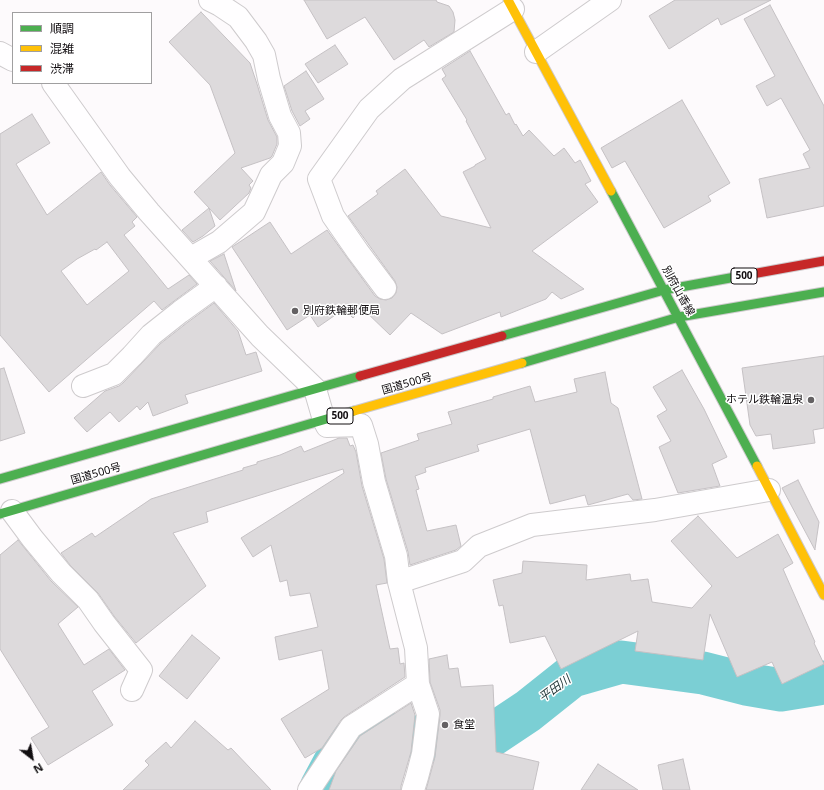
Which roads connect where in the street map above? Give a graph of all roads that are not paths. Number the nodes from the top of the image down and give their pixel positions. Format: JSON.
{"nodes":[{"id":1,"x":210,"y":0,"type":"edge"},
{"id":2,"x":610,"y":0,"type":"edge"},
{"id":3,"x":511,"y":5,"type":"edge"},
{"id":4,"x":536,"y":52,"type":"junction"},
{"id":5,"x":0,"y":53,"type":"edge"},
{"id":6,"x":12,"y":59,"type":"edge"},
{"id":7,"x":54,"y":84,"type":"edge"},
{"id":8,"x":191,"y":258,"type":"junction"},
{"id":9,"x":824,"y":261,"type":"edge"},
{"id":10,"x":216,"y":286,"type":"junction"},
{"id":11,"x":385,"y":288,"type":"dead end"},
{"id":12,"x":664,"y":290,"type":"junction"},
{"id":13,"x":824,"y":292,"type":"edge"},
{"id":14,"x":679,"y":317,"type":"junction"},
{"id":15,"x":83,"y":386,"type":"dead end"},
{"id":16,"x":315,"y":389,"type":"junction"},
{"id":17,"x":324,"y":420,"type":"junction"},
{"id":18,"x":0,"y":479,"type":"edge"},
{"id":19,"x":769,"y":490,"type":"junction"},
{"id":20,"x":6,"y":513,"type":"edge"},
{"id":21,"x":399,"y":582,"type":"junction"},
{"id":22,"x":824,"y":595,"type":"edge"},
{"id":23,"x":418,"y":684,"type":"junction"},
{"id":24,"x":132,"y":690,"type":"dead end"},
{"id":25,"x":309,"y":790,"type":"edge"},
{"id":26,"x":413,"y":790,"type":"edge"}],
"edges":[{"from":1,"to":8,"type":"street"},
{"from":2,"to":4,"type":"street"},
{"from":3,"to":4,"type":"main road","name":"別府山香線"},
{"from":3,"to":11,"type":"street"},
{"from":4,"to":12,"type":"main road","name":"別府山香線"},
{"from":5,"to":6,"type":"street"},
{"from":7,"to":8,"type":"street"},
{"from":8,"to":10,"type":"street"},
{"from":9,"to":12,"type":"main road","name":"国道500号","number":"500"},
{"from":10,"to":15,"type":"street"},
{"from":10,"to":16,"type":"street"},
{"from":12,"to":14,"type":"main road","name":"別府山香線"},
{"from":12,"to":16,"type":"main road","name":"国道500号","number":"500"},
{"from":13,"to":14,"type":"main road","name":"国道500号","number":"500"},
{"from":14,"to":17,"type":"main road","name":"国道500号","number":"500"},
{"from":14,"to":19,"type":"main road","name":"別府山香線"},
{"from":16,"to":17,"type":"street"},
{"from":16,"to":18,"type":"main road","name":"国道500号","number":"500"},
{"from":17,"to":20,"type":"main road","name":"国道500号","number":"500"},
{"from":17,"to":21,"type":"street"},
{"from":19,"to":21,"type":"street"},
{"from":19,"to":22,"type":"main road","name":"別府山香線"},
{"from":20,"to":24,"type":"street"},
{"from":21,"to":23,"type":"street"},
{"from":23,"to":25,"type":"street"},
{"from":23,"to":26,"type":"street"}]}
